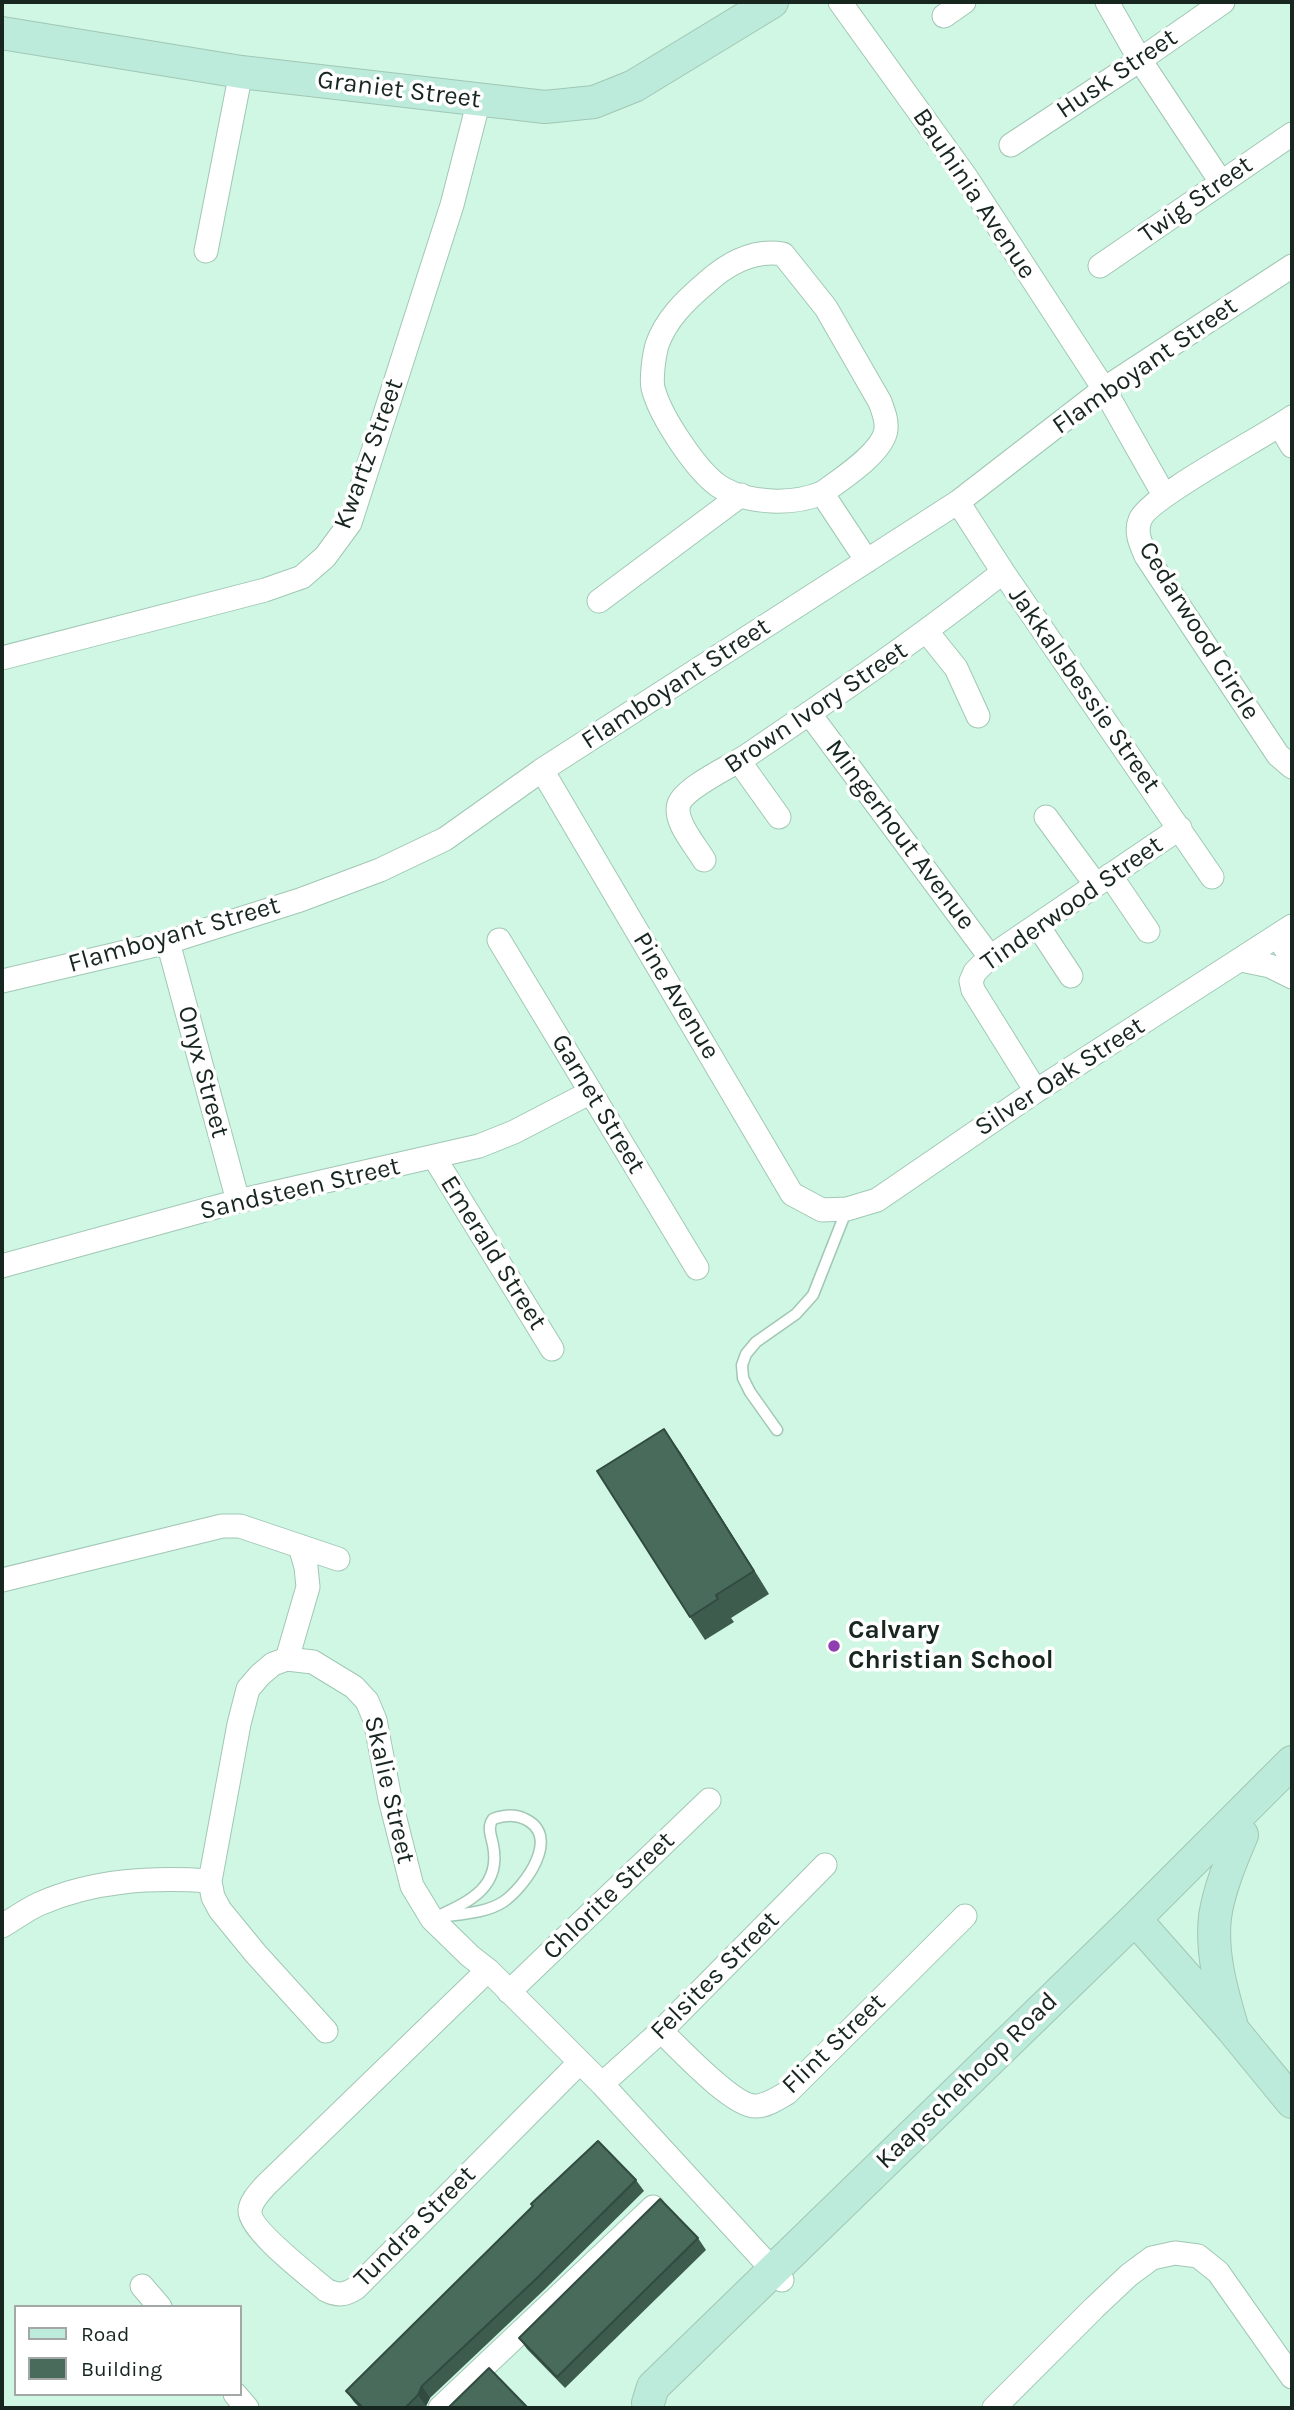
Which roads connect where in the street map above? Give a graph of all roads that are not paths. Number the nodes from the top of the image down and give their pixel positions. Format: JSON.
{"nodes":[{"id":1,"x":772,"y":2,"type":"edge"},
{"id":2,"x":840,"y":2,"type":"edge"},
{"id":3,"x":964,"y":2,"type":"edge"},
{"id":4,"x":1107,"y":2,"type":"edge"},
{"id":5,"x":1223,"y":2,"type":"edge"},
{"id":6,"x":944,"y":16,"type":"dead end"},
{"id":7,"x":2,"y":33,"type":"edge"},
{"id":8,"x":1140,"y":60,"type":"junction"},
{"id":9,"x":241,"y":72,"type":"junction"},
{"id":10,"x":479,"y":100,"type":"junction"},
{"id":11,"x":1292,"y":134,"type":"edge"},
{"id":12,"x":1011,"y":145,"type":"dead end"},
{"id":13,"x":1221,"y":182,"type":"junction"},
{"id":14,"x":206,"y":251,"type":"dead end"},
{"id":15,"x":1100,"y":266,"type":"dead end"},
{"id":16,"x":1292,"y":266,"type":"edge"},
{"id":17,"x":1104,"y":390,"type":"junction"},
{"id":18,"x":1286,"y":421,"type":"edge"},
{"id":19,"x":1292,"y":446,"type":"edge"},
{"id":20,"x":822,"y":493,"type":"junction"},
{"id":21,"x":741,"y":495,"type":"junction"},
{"id":22,"x":1164,"y":495,"type":"junction"},
{"id":23,"x":958,"y":502,"type":"junction"},
{"id":24,"x":867,"y":561,"type":"junction"},
{"id":25,"x":1003,"y":572,"type":"junction"},
{"id":26,"x":599,"y":601,"type":"dead end"},
{"id":27,"x":927,"y":632,"type":"junction"},
{"id":28,"x":2,"y":658,"type":"edge"},
{"id":29,"x":810,"y":713,"type":"junction"},
{"id":30,"x":978,"y":716,"type":"dead end"},
{"id":31,"x":739,"y":761,"type":"junction"},
{"id":32,"x":1292,"y":766,"type":"edge"},
{"id":33,"x":542,"y":770,"type":"junction"},
{"id":34,"x":779,"y":817,"type":"dead end"},
{"id":35,"x":1046,"y":817,"type":"dead end"},
{"id":36,"x":1180,"y":828,"type":"junction"},
{"id":37,"x":704,"y":860,"type":"dead end"},
{"id":38,"x":1212,"y":877,"type":"dead end"},
{"id":39,"x":1103,"y":880,"type":"junction"},
{"id":40,"x":1038,"y":926,"type":"junction"},
{"id":41,"x":1148,"y":931,"type":"dead end"},
{"id":42,"x":1285,"y":931,"type":"edge"},
{"id":43,"x":499,"y":940,"type":"dead end"},
{"id":44,"x":168,"y":942,"type":"junction"},
{"id":45,"x":990,"y":957,"type":"junction"},
{"id":46,"x":1241,"y":960,"type":"junction"},
{"id":47,"x":1292,"y":960,"type":"edge"},
{"id":48,"x":1070,"y":976,"type":"dead end"},
{"id":49,"x":1292,"y":977,"type":"edge"},
{"id":50,"x":2,"y":981,"type":"edge"},
{"id":51,"x":1036,"y":1091,"type":"junction"},
{"id":52,"x":591,"y":1092,"type":"junction"},
{"id":53,"x":434,"y":1157,"type":"junction"},
{"id":54,"x":238,"y":1201,"type":"junction"},
{"id":55,"x":847,"y":1209,"type":"junction"},
{"id":56,"x":822,"y":1210,"type":"joint"},
{"id":57,"x":2,"y":1266,"type":"edge"},
{"id":58,"x":697,"y":1268,"type":"dead end"},
{"id":59,"x":552,"y":1349,"type":"dead end"},
{"id":60,"x":777,"y":1430,"type":"dead end"},
{"id":61,"x":300,"y":1546,"type":"junction"},
{"id":62,"x":338,"y":1559,"type":"dead end"},
{"id":63,"x":2,"y":1580,"type":"edge"},
{"id":64,"x":287,"y":1659,"type":"junction"},
{"id":65,"x":1292,"y":1762,"type":"edge"},
{"id":66,"x":1292,"y":1786,"type":"edge"},
{"id":67,"x":709,"y":1800,"type":"dead end"},
{"id":68,"x":1242,"y":1835,"type":"junction"},
{"id":69,"x":825,"y":1865,"type":"dead end"},
{"id":70,"x":210,"y":1881,"type":"junction"},
{"id":71,"x":965,"y":1916,"type":"dead end"},
{"id":72,"x":433,"y":1919,"type":"junction"},
{"id":73,"x":1142,"y":1925,"type":"junction"},
{"id":74,"x":2,"y":1927,"type":"edge"},
{"id":75,"x":488,"y":1970,"type":"junction"},
{"id":76,"x":509,"y":1992,"type":"junction"},
{"id":77,"x":1233,"y":2030,"type":"junction"},
{"id":78,"x":326,"y":2031,"type":"dead end"},
{"id":79,"x":661,"y":2031,"type":"junction"},
{"id":80,"x":580,"y":2062,"type":"junction"},
{"id":81,"x":602,"y":2084,"type":"junction"},
{"id":82,"x":1292,"y":2102,"type":"edge"},
{"id":83,"x":653,"y":2207,"type":"edge"},
{"id":84,"x":778,"y":2275,"type":"junction"},
{"id":85,"x":142,"y":2286,"type":"dead end"},
{"id":86,"x":158,"y":2305,"type":"edge"},
{"id":87,"x":1292,"y":2377,"type":"edge"},
{"id":88,"x":645,"y":2406,"type":"edge"},
{"id":89,"x":440,"y":2408,"type":"edge"},
{"id":90,"x":994,"y":2408,"type":"edge"}],
"edges":[{"from":1,"to":10,"type":"main road","name":"Graniet Street"},
{"from":2,"to":17,"type":"street","name":"Bauhinia Avenue"},
{"from":3,"to":6,"type":"street"},
{"from":4,"to":8,"type":"street"},
{"from":5,"to":8,"type":"street","name":"Husk Street"},
{"from":7,"to":9,"type":"main road","name":"Graniet Street"},
{"from":8,"to":12,"type":"street","name":"Husk Street"},
{"from":8,"to":13,"type":"street"},
{"from":9,"to":10,"type":"main road","name":"Graniet Street"},
{"from":9,"to":14,"type":"street"},
{"from":10,"to":28,"type":"street","name":"Kwartz Street"},
{"from":11,"to":13,"type":"street","name":"Twig Street"},
{"from":13,"to":15,"type":"street","name":"Twig Street"},
{"from":16,"to":17,"type":"street","name":"Flamboyant Street"},
{"from":17,"to":22,"type":"street"},
{"from":17,"to":23,"type":"street","name":"Flamboyant Street"},
{"from":18,"to":19,"type":"street"},
{"from":18,"to":22,"type":"street","name":"Cedarwood Circle"},
{"from":20,"to":21,"type":"street"},
{"from":20,"to":21,"type":"street"},
{"from":20,"to":24,"type":"street"},
{"from":21,"to":26,"type":"street"},
{"from":22,"to":32,"type":"street","name":"Cedarwood Circle"},
{"from":23,"to":24,"type":"street","name":"Flamboyant Street"},
{"from":23,"to":25,"type":"street","name":"Jakkalsbessie Street"},
{"from":24,"to":33,"type":"street","name":"Flamboyant Street"},
{"from":25,"to":27,"type":"street","name":"Brown Ivory Street"},
{"from":25,"to":36,"type":"street","name":"Jakkalsbessie Street"},
{"from":27,"to":29,"type":"street","name":"Brown Ivory Street"},
{"from":27,"to":30,"type":"street"},
{"from":29,"to":31,"type":"street","name":"Brown Ivory Street"},
{"from":29,"to":45,"type":"street","name":"Mingerhout Avenue"},
{"from":31,"to":34,"type":"street"},
{"from":31,"to":37,"type":"street","name":"Brown Ivory Street"},
{"from":33,"to":44,"type":"street","name":"Flamboyant Street"},
{"from":33,"to":56,"type":"street","name":"Pine Avenue"},
{"from":35,"to":39,"type":"street"},
{"from":36,"to":38,"type":"street","name":"Jakkalsbessie Street"},
{"from":36,"to":39,"type":"street","name":"Tinderwood Street"},
{"from":39,"to":40,"type":"street","name":"Tinderwood Street"},
{"from":39,"to":41,"type":"street"},
{"from":40,"to":45,"type":"street","name":"Tinderwood Street"},
{"from":40,"to":48,"type":"street"},
{"from":42,"to":46,"type":"street","name":"Silver Oak Street"},
{"from":42,"to":47,"type":"street"},
{"from":43,"to":52,"type":"street","name":"Garnet Street"},
{"from":44,"to":50,"type":"street","name":"Flamboyant Street"},
{"from":44,"to":54,"type":"street","name":"Onyx Street"},
{"from":45,"to":51,"type":"street","name":"Tinderwood Street"},
{"from":46,"to":49,"type":"street"},
{"from":46,"to":51,"type":"street","name":"Silver Oak Street"},
{"from":51,"to":55,"type":"street","name":"Silver Oak Street"},
{"from":52,"to":53,"type":"street","name":"Sandsteen Street"},
{"from":52,"to":58,"type":"street","name":"Garnet Street"},
{"from":53,"to":54,"type":"street","name":"Sandsteen Street"},
{"from":53,"to":59,"type":"street","name":"Emerald Street"},
{"from":54,"to":57,"type":"street","name":"Sandsteen Street"},
{"from":55,"to":56,"type":"street","name":"Silver Oak Street"},
{"from":55,"to":60,"type":"lane"},
{"from":61,"to":62,"type":"street"},
{"from":61,"to":63,"type":"street"},
{"from":61,"to":64,"type":"street"},
{"from":64,"to":70,"type":"street"},
{"from":64,"to":72,"type":"street","name":"Skalie Street"},
{"from":65,"to":73,"type":"main road","name":"Kaapschehoop Road"},
{"from":66,"to":68,"type":"main road","name":"Kaapschehoop Road"},
{"from":67,"to":76,"type":"street","name":"Chlorite Street"},
{"from":68,"to":73,"type":"main road","name":"Kaapschehoop Road"},
{"from":68,"to":77,"type":"main road"},
{"from":69,"to":79,"type":"street","name":"Felsites Street"},
{"from":70,"to":74,"type":"street"},
{"from":70,"to":78,"type":"street"},
{"from":71,"to":79,"type":"street","name":"Flint Street"},
{"from":72,"to":72,"type":"lane"},
{"from":72,"to":75,"type":"street","name":"Skalie Street"},
{"from":73,"to":77,"type":"main road"},
{"from":73,"to":84,"type":"main road","name":"Kaapschehoop Road"},
{"from":75,"to":76,"type":"street","name":"Skalie Street"},
{"from":75,"to":80,"type":"street","name":"Tundra Street"},
{"from":76,"to":80,"type":"street","name":"Skalie Street"},
{"from":77,"to":82,"type":"main road"},
{"from":79,"to":81,"type":"street","name":"Felsites Street"},
{"from":80,"to":81,"type":"street","name":"Skalie Street"},
{"from":81,"to":84,"type":"street","name":"Skalie Street"},
{"from":83,"to":89,"type":"street"},
{"from":84,"to":88,"type":"main road","name":"Kaapschehoop Road"},
{"from":85,"to":86,"type":"street"},
{"from":87,"to":90,"type":"street"}]}
